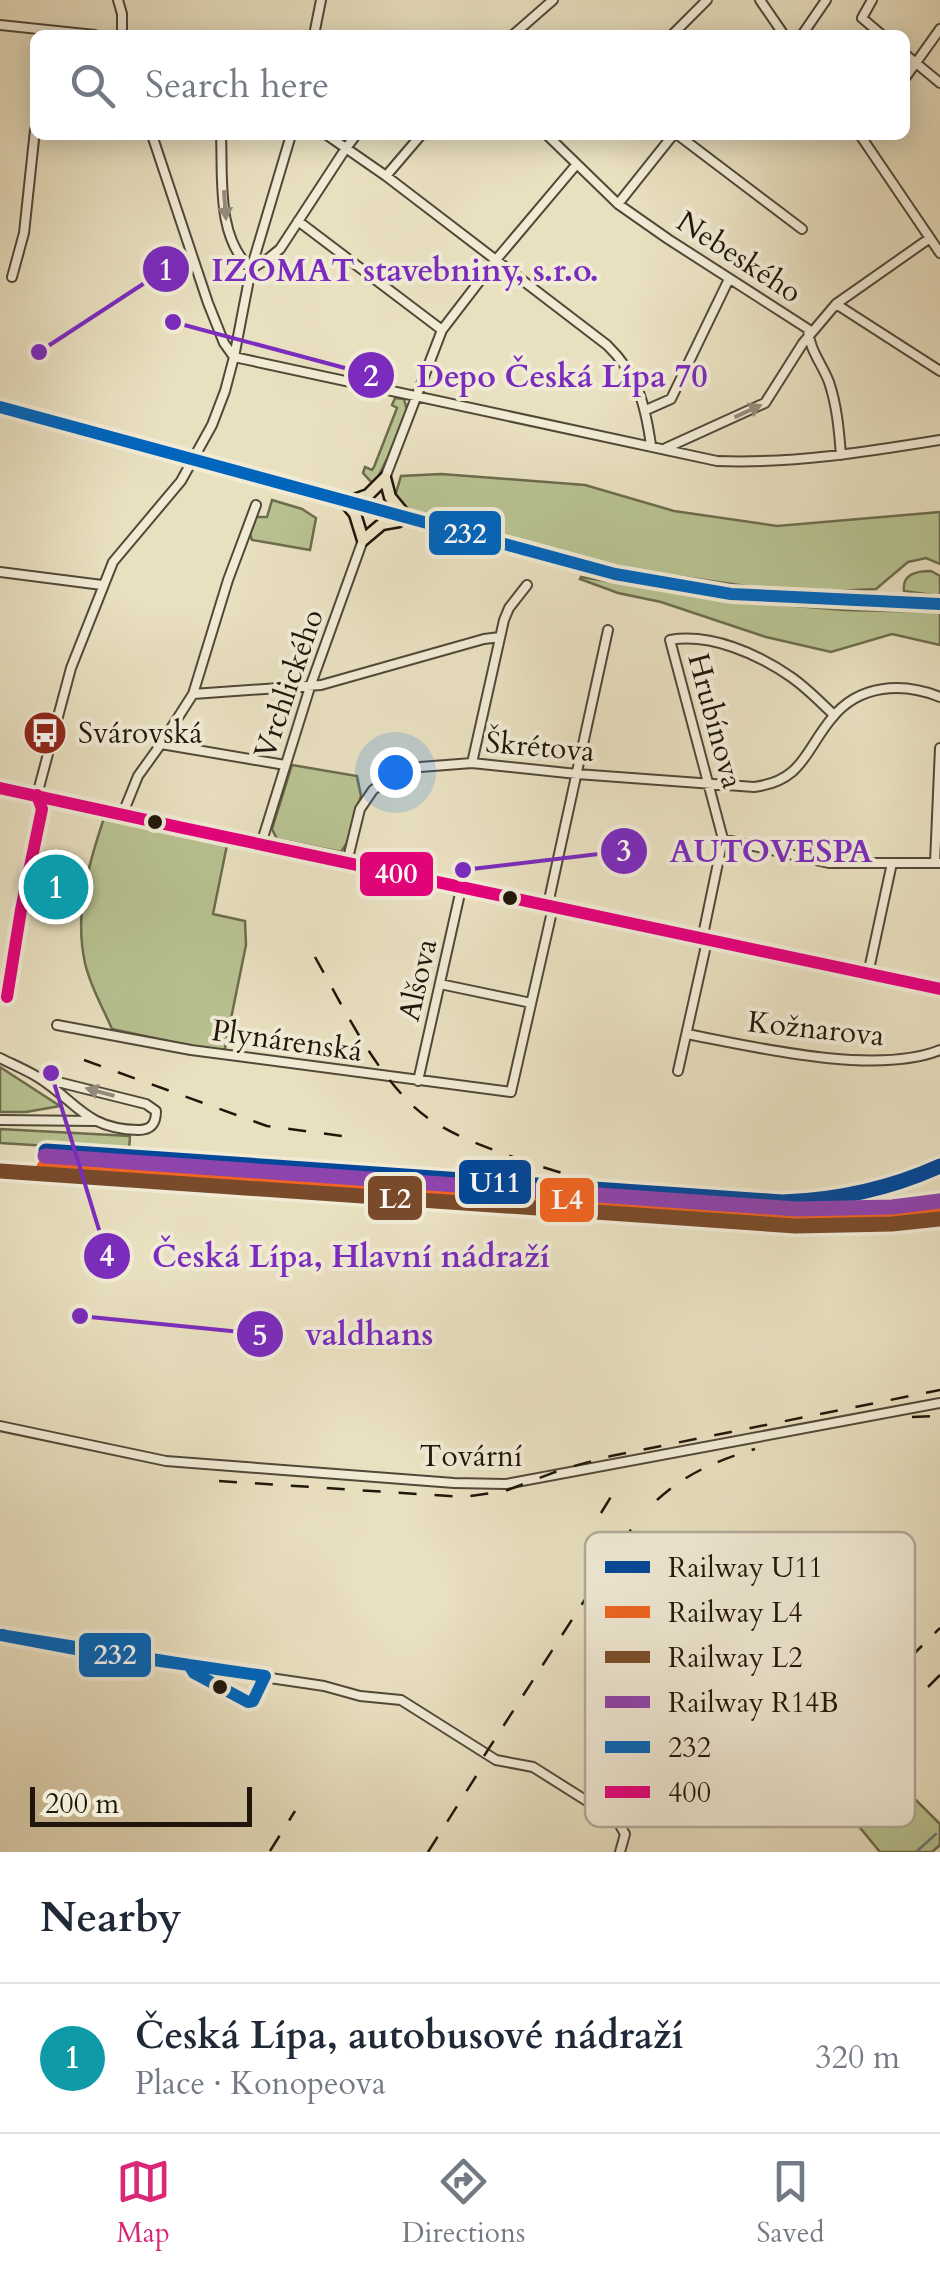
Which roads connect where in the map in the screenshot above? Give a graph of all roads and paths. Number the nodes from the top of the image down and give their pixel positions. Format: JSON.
{"nodes":[{"id":1,"x":118,"y":0,"type":"edge"},
{"id":2,"x":321,"y":0,"type":"edge"},
{"id":3,"x":553,"y":0,"type":"edge"},
{"id":4,"x":707,"y":0,"type":"edge"},
{"id":5,"x":760,"y":0,"type":"edge"},
{"id":6,"x":826,"y":0,"type":"edge"},
{"id":7,"x":872,"y":0,"type":"edge"},
{"id":8,"x":0,"y":25,"type":"edge"},
{"id":9,"x":940,"y":29,"type":"edge"},
{"id":10,"x":32,"y":30,"type":"edge"},
{"id":11,"x":122,"y":30,"type":"edge"},
{"id":12,"x":315,"y":30,"type":"edge"},
{"id":13,"x":519,"y":30,"type":"edge"},
{"id":14,"x":677,"y":30,"type":"edge"},
{"id":15,"x":781,"y":30,"type":"edge"},
{"id":16,"x":805,"y":30,"type":"edge"},
{"id":17,"x":876,"y":30,"type":"edge"},
{"id":18,"x":910,"y":58,"type":"edge"},
{"id":19,"x":916,"y":63,"type":"junction"},
{"id":20,"x":910,"y":71,"type":"edge"},
{"id":21,"x":940,"y":82,"type":"edge"},
{"id":22,"x":34,"y":140,"type":"edge"},
{"id":23,"x":154,"y":140,"type":"edge"},
{"id":24,"x":221,"y":140,"type":"edge"},
{"id":25,"x":289,"y":140,"type":"edge"},
{"id":26,"x":335,"y":140,"type":"edge"},
{"id":27,"x":352,"y":140,"type":"edge"},
{"id":28,"x":417,"y":140,"type":"edge"},
{"id":29,"x":552,"y":140,"type":"edge"},
{"id":30,"x":672,"y":140,"type":"edge"},
{"id":31,"x":683,"y":140,"type":"edge"},
{"id":32,"x":865,"y":140,"type":"edge"},
{"id":33,"x":346,"y":148,"type":"junction"},
{"id":34,"x":576,"y":165,"type":"junction"},
{"id":35,"x":386,"y":176,"type":"junction"},
{"id":36,"x":618,"y":204,"type":"junction"},
{"id":37,"x":298,"y":221,"type":"junction"},
{"id":38,"x":802,"y":229,"type":"dead end"},
{"id":39,"x":930,"y":238,"type":"junction"},
{"id":40,"x":940,"y":253,"type":"edge"},
{"id":41,"x":496,"y":261,"type":"junction"},
{"id":42,"x":251,"y":268,"type":"junction"},
{"id":43,"x":12,"y":277,"type":"dead end"},
{"id":44,"x":729,"y":278,"type":"junction"},
{"id":45,"x":836,"y":304,"type":"junction"},
{"id":46,"x":442,"y":330,"type":"junction"},
{"id":47,"x":806,"y":340,"type":"junction"},
{"id":48,"x":234,"y":357,"type":"junction"},
{"id":49,"x":940,"y":372,"type":"edge"},
{"id":50,"x":417,"y":395,"type":"junction"},
{"id":51,"x":0,"y":407,"type":"edge"},
{"id":52,"x":646,"y":410,"type":"junction"},
{"id":53,"x":940,"y":440,"type":"edge"},
{"id":54,"x":651,"y":446,"type":"junction"},
{"id":55,"x":666,"y":448,"type":"junction"},
{"id":56,"x":842,"y":455,"type":"junction"},
{"id":57,"x":385,"y":478,"type":"junction"},
{"id":58,"x":346,"y":502,"type":"junction"},
{"id":59,"x":256,"y":505,"type":"dead end"},
{"id":60,"x":410,"y":520,"type":"junction"},
{"id":61,"x":363,"y":540,"type":"junction"},
{"id":62,"x":0,"y":572,"type":"edge"},
{"id":63,"x":102,"y":585,"type":"junction"},
{"id":64,"x":527,"y":585,"type":"dead end"},
{"id":65,"x":940,"y":604,"type":"edge"},
{"id":66,"x":608,"y":630,"type":"dead end"},
{"id":67,"x":500,"y":637,"type":"junction"},
{"id":68,"x":310,"y":686,"type":"junction"},
{"id":69,"x":193,"y":694,"type":"junction"},
{"id":70,"x":940,"y":697,"type":"edge"},
{"id":71,"x":834,"y":715,"type":"junction"},
{"id":72,"x":162,"y":744,"type":"junction"},
{"id":73,"x":940,"y":748,"type":"edge"},
{"id":74,"x":472,"y":763,"type":"junction"},
{"id":75,"x":285,"y":764,"type":"junction"},
{"id":76,"x":576,"y":774,"type":"junction"},
{"id":77,"x":707,"y":783,"type":"junction"},
{"id":78,"x":0,"y":788,"type":"edge"},
{"id":79,"x":939,"y":788,"type":"edge"},
{"id":80,"x":36,"y":795,"type":"junction"},
{"id":81,"x":123,"y":813,"type":"junction"},
{"id":82,"x":723,"y":839,"type":"junction"},
{"id":83,"x":262,"y":844,"type":"junction"},
{"id":84,"x":36,"y":846,"type":"dead end"},
{"id":85,"x":347,"y":862,"type":"junction"},
{"id":86,"x":892,"y":863,"type":"junction"},
{"id":87,"x":938,"y":863,"type":"edge"},
{"id":88,"x":461,"y":888,"type":"junction"},
{"id":89,"x":551,"y":906,"type":"junction"},
{"id":90,"x":704,"y":938,"type":"junction"},
{"id":91,"x":868,"y":974,"type":"junction"},
{"id":92,"x":440,"y":984,"type":"junction"},
{"id":93,"x":940,"y":990,"type":"edge"},
{"id":94,"x":531,"y":1003,"type":"junction"},
{"id":95,"x":57,"y":1026,"type":"dead end"},
{"id":96,"x":686,"y":1034,"type":"junction"},
{"id":97,"x":940,"y":1050,"type":"edge"},
{"id":98,"x":0,"y":1058,"type":"edge"},
{"id":99,"x":678,"y":1071,"type":"dead end"},
{"id":100,"x":38,"y":1077,"type":"junction"},
{"id":101,"x":418,"y":1082,"type":"junction"},
{"id":102,"x":0,"y":1120,"type":"edge"},
{"id":103,"x":94,"y":1121,"type":"junction"},
{"id":104,"x":940,"y":1403,"type":"edge"},
{"id":105,"x":0,"y":1426,"type":"edge"},
{"id":106,"x":0,"y":1636,"type":"edge"},
{"id":107,"x":188,"y":1666,"type":"junction"},
{"id":108,"x":265,"y":1676,"type":"junction"},
{"id":109,"x":585,"y":1800,"type":"edge"},
{"id":110,"x":622,"y":1827,"type":"edge"},
{"id":111,"x":620,"y":1852,"type":"edge"}],
"edges":[{"from":1,"to":11,"type":"street"},
{"from":2,"to":12,"type":"street"},
{"from":3,"to":13,"type":"street"},
{"from":4,"to":14,"type":"street"},
{"from":5,"to":15,"type":"street"},
{"from":6,"to":16,"type":"street"},
{"from":7,"to":17,"type":"street"},
{"from":8,"to":10,"type":"street"},
{"from":9,"to":19,"type":"street"},
{"from":18,"to":19,"type":"street"},
{"from":19,"to":20,"type":"street"},
{"from":19,"to":21,"type":"street"},
{"from":22,"to":43,"type":"street"},
{"from":23,"to":48,"type":"street"},
{"from":24,"to":42,"type":"street","one_way":true},
{"from":25,"to":42,"type":"street"},
{"from":26,"to":33,"type":"street"},
{"from":27,"to":33,"type":"street"},
{"from":28,"to":35,"type":"street"},
{"from":29,"to":34,"type":"street","name":"Nebeského"},
{"from":30,"to":36,"type":"street"},
{"from":31,"to":38,"type":"street"},
{"from":32,"to":39,"type":"street"},
{"from":33,"to":35,"type":"street"},
{"from":33,"to":37,"type":"street"},
{"from":34,"to":36,"type":"street","name":"Nebeského"},
{"from":34,"to":41,"type":"street"},
{"from":35,"to":41,"type":"street"},
{"from":36,"to":44,"type":"street","name":"Nebeského"},
{"from":37,"to":42,"type":"street"},
{"from":37,"to":46,"type":"street"},
{"from":39,"to":40,"type":"street"},
{"from":39,"to":45,"type":"street"},
{"from":41,"to":46,"type":"street"},
{"from":41,"to":52,"type":"street"},
{"from":42,"to":48,"type":"street"},
{"from":44,"to":47,"type":"street","name":"Nebeského"},
{"from":44,"to":52,"type":"street"},
{"from":45,"to":47,"type":"street"},
{"from":45,"to":49,"type":"street"},
{"from":46,"to":50,"type":"street"},
{"from":55,"to":47,"type":"street","one_way":true},
{"from":47,"to":56,"type":"street","name":"Nebeského"},
{"from":48,"to":50,"type":"street"},
{"from":48,"to":63,"type":"street"},
{"from":50,"to":54,"type":"street"},
{"from":50,"to":57,"type":"street"},
{"from":51,"to":58,"type":"main road","bridge":true},
{"from":52,"to":54,"type":"street"},
{"from":53,"to":56,"type":"street"},
{"from":54,"to":55,"type":"street"},
{"from":55,"to":56,"type":"street"},
{"from":57,"to":58,"type":"main road"},
{"from":57,"to":60,"type":"main road"},
{"from":58,"to":60,"type":"main road"},
{"from":58,"to":61,"type":"main road"},
{"from":59,"to":69,"type":"street"},
{"from":60,"to":61,"type":"main road"},
{"from":60,"to":65,"type":"main road"},
{"from":61,"to":68,"type":"street","name":"Vrchlického"},
{"from":62,"to":63,"type":"street"},
{"from":63,"to":80,"type":"street"},
{"from":64,"to":67,"type":"street"},
{"from":66,"to":76,"type":"street"},
{"from":67,"to":68,"type":"street"},
{"from":67,"to":74,"type":"street"},
{"from":68,"to":69,"type":"street"},
{"from":68,"to":75,"type":"street","name":"Vrchlického"},
{"from":69,"to":72,"type":"street"},
{"from":70,"to":71,"type":"street"},
{"from":71,"to":77,"type":"street","name":"Škrétova"},
{"from":71,"to":77,"type":"street","name":"Hrubínova"},
{"from":72,"to":75,"type":"street"},
{"from":72,"to":81,"type":"street"},
{"from":73,"to":79,"type":"street"},
{"from":74,"to":76,"type":"street","name":"Škrétova"},
{"from":74,"to":85,"type":"street","name":"Škrétova"},
{"from":75,"to":83,"type":"street","name":"Vrchlického"},
{"from":76,"to":77,"type":"street","name":"Škrétova"},
{"from":76,"to":89,"type":"street"},
{"from":77,"to":82,"type":"street","name":"Hrubínova"},
{"from":78,"to":80,"type":"street"},
{"from":79,"to":87,"type":"street"},
{"from":80,"to":81,"type":"street"},
{"from":80,"to":84,"type":"street"},
{"from":81,"to":83,"type":"street"},
{"from":82,"to":86,"type":"street"},
{"from":82,"to":90,"type":"street","name":"Hrubínova"},
{"from":83,"to":85,"type":"street"},
{"from":85,"to":88,"type":"street"},
{"from":86,"to":87,"type":"street"},
{"from":86,"to":91,"type":"street"},
{"from":88,"to":89,"type":"street"},
{"from":88,"to":92,"type":"street","name":"Alšova"},
{"from":89,"to":90,"type":"street"},
{"from":89,"to":94,"type":"street"},
{"from":90,"to":91,"type":"street"},
{"from":90,"to":96,"type":"street","name":"Hrubínova"},
{"from":91,"to":93,"type":"street"},
{"from":92,"to":94,"type":"street"},
{"from":92,"to":101,"type":"street","name":"Alšova"},
{"from":94,"to":101,"type":"street","name":"Plynárenská"},
{"from":95,"to":101,"type":"street","name":"Plynárenská"},
{"from":96,"to":97,"type":"street","name":"Kožnarova"},
{"from":96,"to":99,"type":"street","name":"Hrubínova"},
{"from":98,"to":100,"type":"street"},
{"from":100,"to":103,"type":"street"},
{"from":103,"to":100,"type":"street","one_way":true},
{"from":102,"to":103,"type":"street"},
{"from":104,"to":105,"type":"street","name":"Tovární"},
{"from":106,"to":107,"type":"street"},
{"from":107,"to":108,"type":"street"},
{"from":107,"to":108,"type":"street"},
{"from":108,"to":109,"type":"street"},
{"from":110,"to":111,"type":"street"}]}
